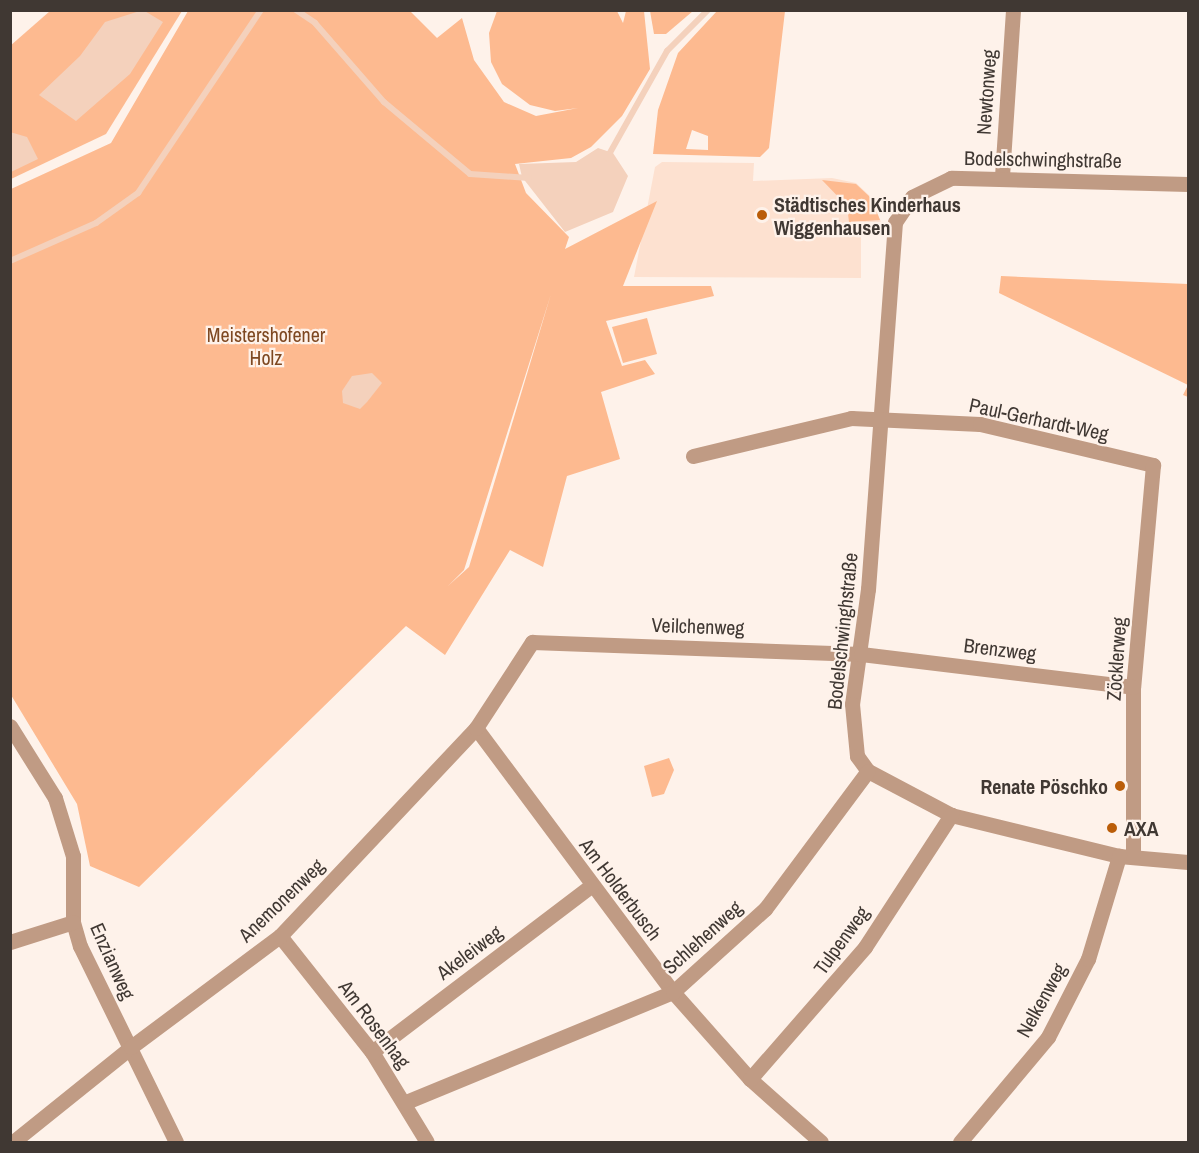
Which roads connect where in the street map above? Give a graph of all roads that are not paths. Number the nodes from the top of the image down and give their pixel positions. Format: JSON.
{"nodes":[{"id":1,"x":1013,"y":10,"type":"edge"},
{"id":2,"x":1002,"y":176,"type":"junction"},
{"id":3,"x":1188,"y":184,"type":"edge"},
{"id":4,"x":880,"y":419,"type":"junction"},
{"id":5,"x":693,"y":456,"type":"dead end"},
{"id":6,"x":1153,"y":465,"type":"joint"},
{"id":7,"x":532,"y":642,"type":"joint"},
{"id":8,"x":861,"y":654,"type":"junction"},
{"id":9,"x":1133,"y":687,"type":"junction"},
{"id":10,"x":10,"y":726,"type":"edge"},
{"id":11,"x":476,"y":728,"type":"junction"},
{"id":12,"x":868,"y":771,"type":"junction"},
{"id":13,"x":951,"y":815,"type":"junction"},
{"id":14,"x":1126,"y":856,"type":"junction"},
{"id":15,"x":1188,"y":862,"type":"edge"},
{"id":16,"x":591,"y":886,"type":"junction"},
{"id":17,"x":73,"y":922,"type":"junction"},
{"id":18,"x":280,"y":936,"type":"junction"},
{"id":19,"x":10,"y":942,"type":"edge"},
{"id":20,"x":673,"y":992,"type":"junction"},
{"id":21,"x":131,"y":1047,"type":"junction"},
{"id":22,"x":372,"y":1052,"type":"junction"},
{"id":23,"x":750,"y":1079,"type":"junction"},
{"id":24,"x":406,"y":1102,"type":"junction"},
{"id":25,"x":13,"y":1143,"type":"edge"},
{"id":26,"x":176,"y":1143,"type":"edge"},
{"id":27,"x":427,"y":1143,"type":"edge"},
{"id":28,"x":821,"y":1143,"type":"edge"},
{"id":29,"x":960,"y":1143,"type":"edge"}],
"edges":[{"from":1,"to":2,"type":"street","name":"Newtonweg"},
{"from":2,"to":3,"type":"street","name":"Bodelschwinghstraße"},
{"from":2,"to":4,"type":"street","name":"Bodelschwinghstraße"},
{"from":4,"to":5,"type":"street"},
{"from":4,"to":6,"type":"street","name":"Paul-Gerhardt-Weg"},
{"from":4,"to":8,"type":"street","name":"Bodelschwinghstraße"},
{"from":6,"to":9,"type":"street","name":"Zöcklerweg"},
{"from":7,"to":8,"type":"street","name":"Veilchenweg"},
{"from":7,"to":11,"type":"street","name":"Anemonenweg"},
{"from":8,"to":9,"type":"street","name":"Brenzweg"},
{"from":8,"to":12,"type":"street","name":"Bodelschwinghstraße"},
{"from":9,"to":14,"type":"street","name":"Zöcklerweg"},
{"from":10,"to":17,"type":"street","name":"Enzianweg"},
{"from":11,"to":16,"type":"street","name":"Am Holderbusch"},
{"from":11,"to":18,"type":"street","name":"Anemonenweg"},
{"from":12,"to":13,"type":"street"},
{"from":12,"to":20,"type":"street","name":"Schlehenweg"},
{"from":13,"to":14,"type":"street"},
{"from":13,"to":23,"type":"street","name":"Tulpenweg"},
{"from":14,"to":15,"type":"street"},
{"from":14,"to":29,"type":"street","name":"Nelkenweg"},
{"from":16,"to":20,"type":"street","name":"Am Holderbusch"},
{"from":16,"to":22,"type":"street","name":"Akeleiweg"},
{"from":17,"to":19,"type":"street"},
{"from":17,"to":21,"type":"street","name":"Enzianweg"},
{"from":18,"to":21,"type":"street","name":"Anemonenweg"},
{"from":18,"to":22,"type":"street","name":"Am Rosenhag"},
{"from":20,"to":23,"type":"street","name":"Am Holderbusch"},
{"from":20,"to":24,"type":"street","name":"Schlehenweg"},
{"from":21,"to":25,"type":"street","name":"Anemonenweg"},
{"from":21,"to":26,"type":"street","name":"Enzianweg"},
{"from":22,"to":24,"type":"street","name":"Am Rosenhag"},
{"from":23,"to":28,"type":"street","name":"Am Holderbusch"},
{"from":24,"to":27,"type":"street","name":"Am Rosenhag"}]}
